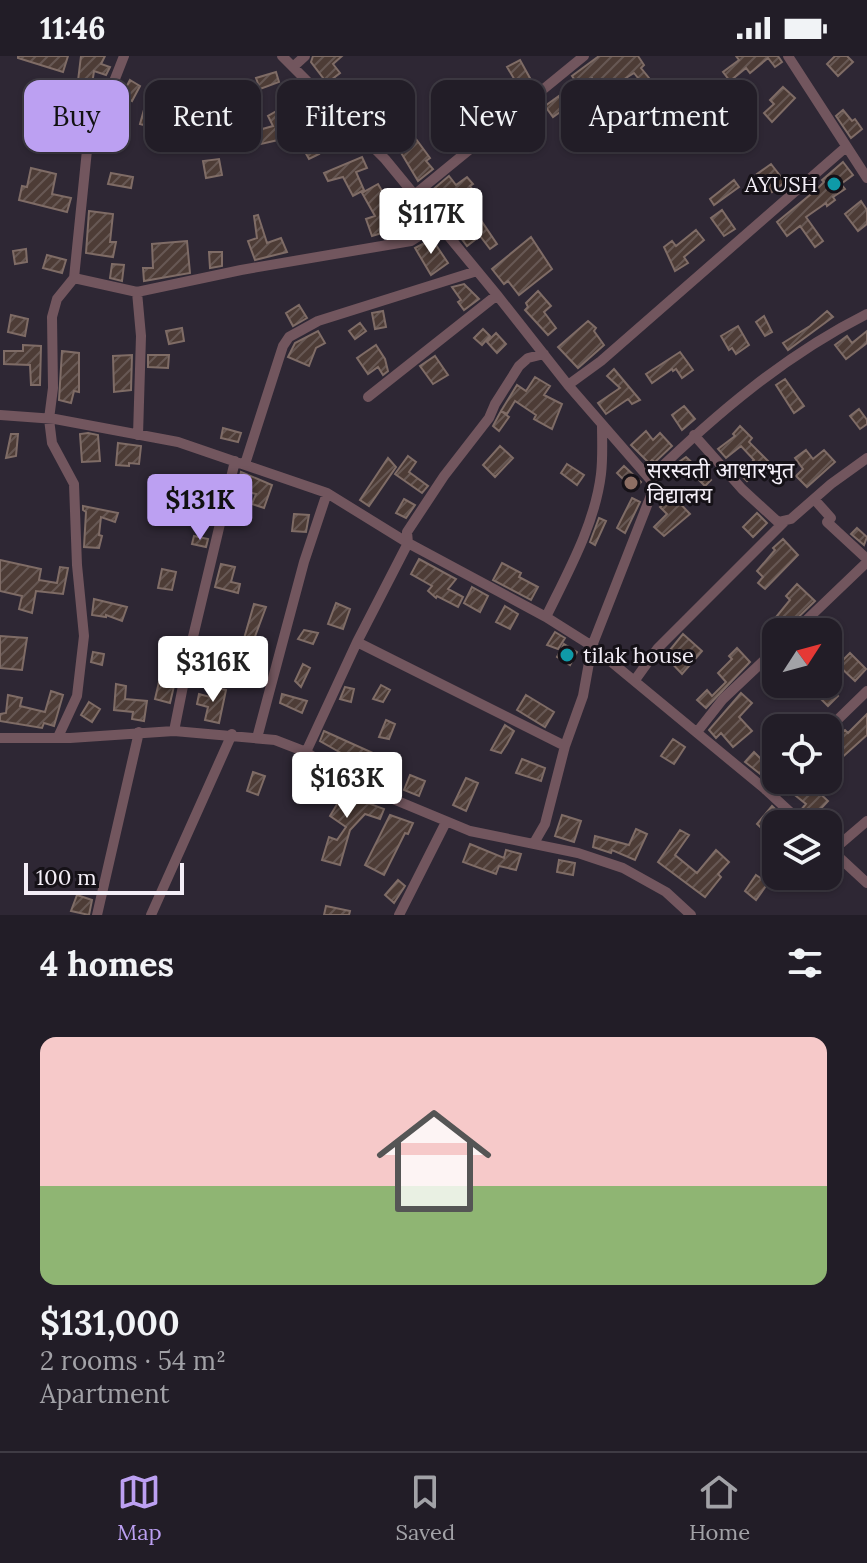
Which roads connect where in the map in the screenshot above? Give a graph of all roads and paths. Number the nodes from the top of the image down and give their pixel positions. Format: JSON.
{"nodes":[{"id":1,"x":124,"y":56,"type":"edge"},
{"id":2,"x":282,"y":56,"type":"edge"},
{"id":3,"x":305,"y":56,"type":"edge"},
{"id":4,"x":584,"y":56,"type":"edge"},
{"id":5,"x":788,"y":56,"type":"edge"},
{"id":6,"x":293,"y":67,"type":"junction"},
{"id":7,"x":846,"y":147,"type":"junction"},
{"id":8,"x":867,"y":178,"type":"edge"},
{"id":9,"x":414,"y":195,"type":"junction"},
{"id":10,"x":438,"y":224,"type":"junction"},
{"id":11,"x":477,"y":271,"type":"junction"},
{"id":12,"x":74,"y":278,"type":"junction"},
{"id":13,"x":137,"y":292,"type":"junction"},
{"id":14,"x":497,"y":295,"type":"junction"},
{"id":15,"x":867,"y":314,"type":"edge"},
{"id":16,"x":544,"y":354,"type":"junction"},
{"id":17,"x":568,"y":385,"type":"junction"},
{"id":18,"x":368,"y":397,"type":"dead end"},
{"id":19,"x":0,"y":415,"type":"edge"},
{"id":20,"x":49,"y":419,"type":"junction"},
{"id":21,"x":602,"y":424,"type":"junction"},
{"id":22,"x":138,"y":435,"type":"junction"},
{"id":23,"x":694,"y":435,"type":"junction"},
{"id":24,"x":867,"y":458,"type":"edge"},
{"id":25,"x":240,"y":463,"type":"junction"},
{"id":26,"x":650,"y":478,"type":"junction"},
{"id":27,"x":327,"y":493,"type":"junction"},
{"id":28,"x":814,"y":499,"type":"junction"},
{"id":29,"x":784,"y":522,"type":"junction"},
{"id":30,"x":408,"y":543,"type":"junction"},
{"id":31,"x":867,"y":560,"type":"edge"},
{"id":32,"x":546,"y":617,"type":"junction"},
{"id":33,"x":808,"y":618,"type":"edge"},
{"id":34,"x":357,"y":642,"type":"junction"},
{"id":35,"x":592,"y":646,"type":"junction"},
{"id":36,"x":762,"y":662,"type":"edge"},
{"id":37,"x":635,"y":680,"type":"junction"},
{"id":38,"x":867,"y":691,"type":"edge"},
{"id":39,"x":842,"y":715,"type":"edge"},
{"id":40,"x":174,"y":731,"type":"junction"},
{"id":41,"x":139,"y":732,"type":"junction"},
{"id":42,"x":697,"y":732,"type":"junction"},
{"id":43,"x":232,"y":734,"type":"junction"},
{"id":44,"x":58,"y":737,"type":"junction"},
{"id":45,"x":0,"y":738,"type":"edge"},
{"id":46,"x":257,"y":738,"type":"junction"},
{"id":47,"x":565,"y":746,"type":"junction"},
{"id":48,"x":306,"y":752,"type":"junction"},
{"id":49,"x":762,"y":786,"type":"edge"},
{"id":50,"x":770,"y":794,"type":"edge"},
{"id":51,"x":788,"y":810,"type":"edge"},
{"id":52,"x":867,"y":821,"type":"edge"},
{"id":53,"x":446,"y":822,"type":"junction"},
{"id":54,"x":842,"y":840,"type":"edge"},
{"id":55,"x":534,"y":843,"type":"junction"},
{"id":56,"x":842,"y":860,"type":"edge"},
{"id":57,"x":867,"y":883,"type":"edge"},
{"id":58,"x":97,"y":915,"type":"edge"},
{"id":59,"x":151,"y":915,"type":"edge"},
{"id":60,"x":399,"y":915,"type":"edge"},
{"id":61,"x":691,"y":915,"type":"edge"}],
"edges":[{"from":1,"to":12,"type":"street"},
{"from":2,"to":6,"type":"street"},
{"from":3,"to":6,"type":"street"},
{"from":4,"to":9,"type":"street"},
{"from":5,"to":7,"type":"street"},
{"from":6,"to":9,"type":"street"},
{"from":7,"to":8,"type":"street"},
{"from":7,"to":17,"type":"street"},
{"from":9,"to":10,"type":"street"},
{"from":10,"to":11,"type":"street"},
{"from":10,"to":13,"type":"street"},
{"from":11,"to":14,"type":"street"},
{"from":11,"to":25,"type":"street"},
{"from":12,"to":13,"type":"street"},
{"from":12,"to":20,"type":"street"},
{"from":13,"to":22,"type":"street"},
{"from":14,"to":16,"type":"street"},
{"from":14,"to":18,"type":"street"},
{"from":15,"to":23,"type":"street"},
{"from":16,"to":17,"type":"street"},
{"from":16,"to":30,"type":"street"},
{"from":17,"to":21,"type":"street"},
{"from":19,"to":20,"type":"street"},
{"from":20,"to":22,"type":"street"},
{"from":20,"to":44,"type":"street"},
{"from":21,"to":26,"type":"street"},
{"from":21,"to":32,"type":"street"},
{"from":22,"to":25,"type":"street"},
{"from":23,"to":26,"type":"street"},
{"from":23,"to":29,"type":"street"},
{"from":24,"to":28,"type":"street"},
{"from":25,"to":27,"type":"street"},
{"from":25,"to":40,"type":"street"},
{"from":26,"to":35,"type":"street"},
{"from":27,"to":30,"type":"street"},
{"from":27,"to":46,"type":"street"},
{"from":28,"to":29,"type":"street"},
{"from":28,"to":31,"type":"street"},
{"from":29,"to":37,"type":"street"},
{"from":30,"to":32,"type":"street"},
{"from":30,"to":34,"type":"street"},
{"from":31,"to":33,"type":"street"},
{"from":32,"to":35,"type":"street"},
{"from":34,"to":47,"type":"street"},
{"from":34,"to":48,"type":"street"},
{"from":35,"to":37,"type":"street"},
{"from":35,"to":47,"type":"street"},
{"from":36,"to":42,"type":"street"},
{"from":37,"to":42,"type":"street"},
{"from":38,"to":39,"type":"street"},
{"from":40,"to":41,"type":"street"},
{"from":40,"to":43,"type":"street"},
{"from":41,"to":44,"type":"street"},
{"from":41,"to":58,"type":"street"},
{"from":42,"to":49,"type":"street"},
{"from":43,"to":46,"type":"street"},
{"from":43,"to":59,"type":"street"},
{"from":44,"to":45,"type":"street"},
{"from":46,"to":48,"type":"street"},
{"from":47,"to":55,"type":"street"},
{"from":48,"to":53,"type":"street"},
{"from":50,"to":51,"type":"street"},
{"from":52,"to":54,"type":"street"},
{"from":53,"to":55,"type":"street"},
{"from":53,"to":60,"type":"street"},
{"from":55,"to":61,"type":"street"},
{"from":56,"to":57,"type":"street"}]}
